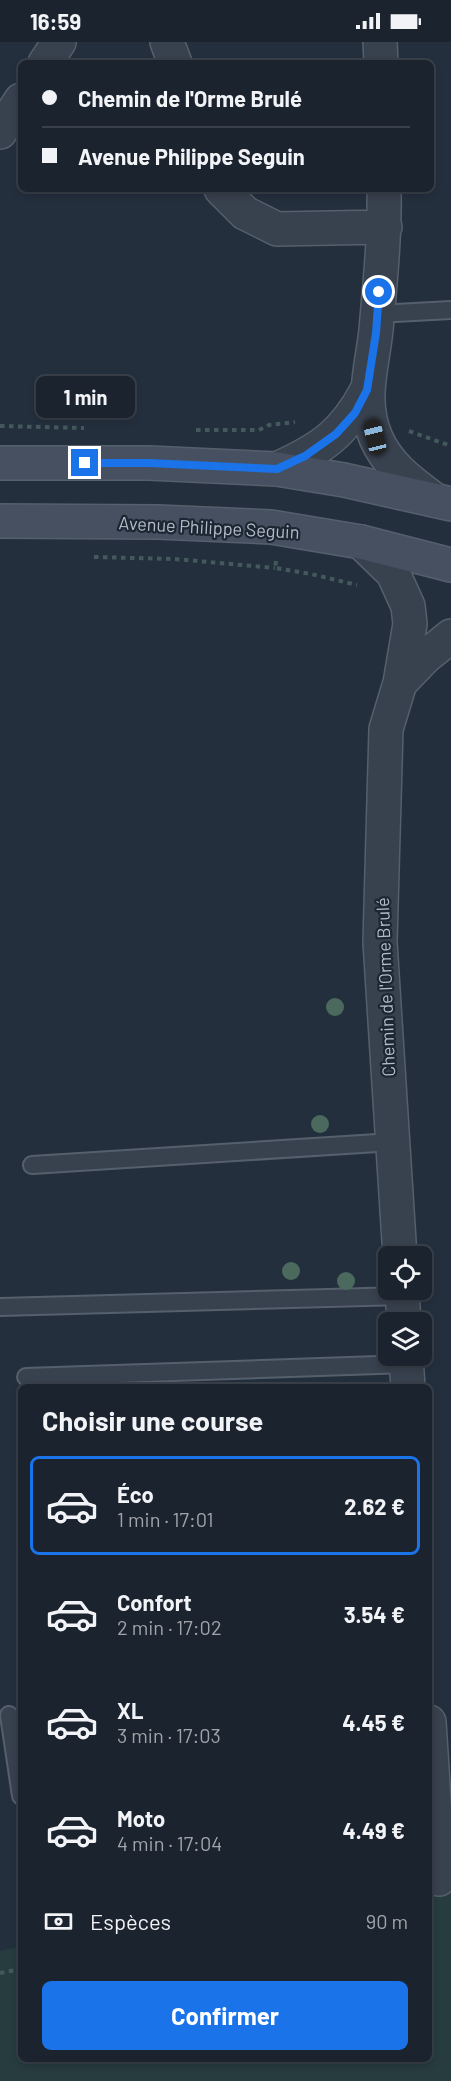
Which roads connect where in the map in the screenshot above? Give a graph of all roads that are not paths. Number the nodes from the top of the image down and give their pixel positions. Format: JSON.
{"nodes":[{"id":1,"x":59,"y":42,"type":"edge"},
{"id":2,"x":167,"y":42,"type":"edge"},
{"id":3,"x":380,"y":42,"type":"edge"},
{"id":4,"x":47,"y":60,"type":"edge"},
{"id":5,"x":174,"y":60,"type":"edge"},
{"id":6,"x":381,"y":60,"type":"edge"},
{"id":7,"x":18,"y":105,"type":"edge"},
{"id":8,"x":0,"y":132,"type":"edge"},
{"id":9,"x":224,"y":192,"type":"edge"},
{"id":10,"x":384,"y":192,"type":"edge"},
{"id":11,"x":385,"y":227,"type":"junction"},
{"id":12,"x":451,"y":310,"type":"edge"},
{"id":13,"x":377,"y":314,"type":"junction"},
{"id":14,"x":367,"y":390,"type":"junction"},
{"id":15,"x":0,"y":463,"type":"edge"},
{"id":16,"x":277,"y":469,"type":"junction"},
{"id":17,"x":443,"y":502,"type":"edge"},
{"id":18,"x":0,"y":521,"type":"edge"},
{"id":19,"x":362,"y":542,"type":"junction"},
{"id":20,"x":451,"y":565,"type":"edge"},
{"id":21,"x":451,"y":636,"type":"edge"},
{"id":22,"x":400,"y":683,"type":"junction"},
{"id":23,"x":393,"y":1142,"type":"junction"},
{"id":24,"x":32,"y":1165,"type":"dead end"},
{"id":25,"x":399,"y":1246,"type":"edge"},
{"id":26,"x":403,"y":1303,"type":"edge"},
{"id":27,"x":0,"y":1306,"type":"edge"},
{"id":28,"x":407,"y":1369,"type":"edge"},
{"id":29,"x":26,"y":1377,"type":"dead end"},
{"id":30,"x":9,"y":1715,"type":"dead end"},
{"id":31,"x":432,"y":1769,"type":"edge"},
{"id":32,"x":18,"y":1776,"type":"edge"},
{"id":33,"x":439,"y":1879,"type":"dead end"}],
"edges":[{"from":1,"to":4,"type":"street"},
{"from":2,"to":5,"type":"street"},
{"from":3,"to":6,"type":"street"},
{"from":7,"to":8,"type":"street"},
{"from":9,"to":11,"type":"street"},
{"from":10,"to":11,"type":"street"},
{"from":11,"to":13,"type":"street"},
{"from":12,"to":13,"type":"lane"},
{"from":13,"to":14,"type":"street"},
{"from":14,"to":16,"type":"street"},
{"from":14,"to":17,"type":"street"},
{"from":15,"to":16,"type":"main road"},
{"from":16,"to":17,"type":"main road"},
{"from":18,"to":19,"type":"main road","name":"Avenue Philippe Seguin"},
{"from":19,"to":20,"type":"main road","name":"Avenue Philippe Seguin"},
{"from":19,"to":22,"type":"street","name":"Chemin de l'Orme Brulé"},
{"from":21,"to":22,"type":"street","name":"Chemin de l'Orme Brulé"},
{"from":22,"to":23,"type":"street","name":"Chemin de l'Orme Brulé"},
{"from":23,"to":24,"type":"lane"},
{"from":23,"to":25,"type":"street","name":"Chemin de l'Orme Brulé"},
{"from":26,"to":27,"type":"lane"},
{"from":28,"to":29,"type":"lane"},
{"from":30,"to":32,"type":"lane"},
{"from":31,"to":33,"type":"street"}]}
